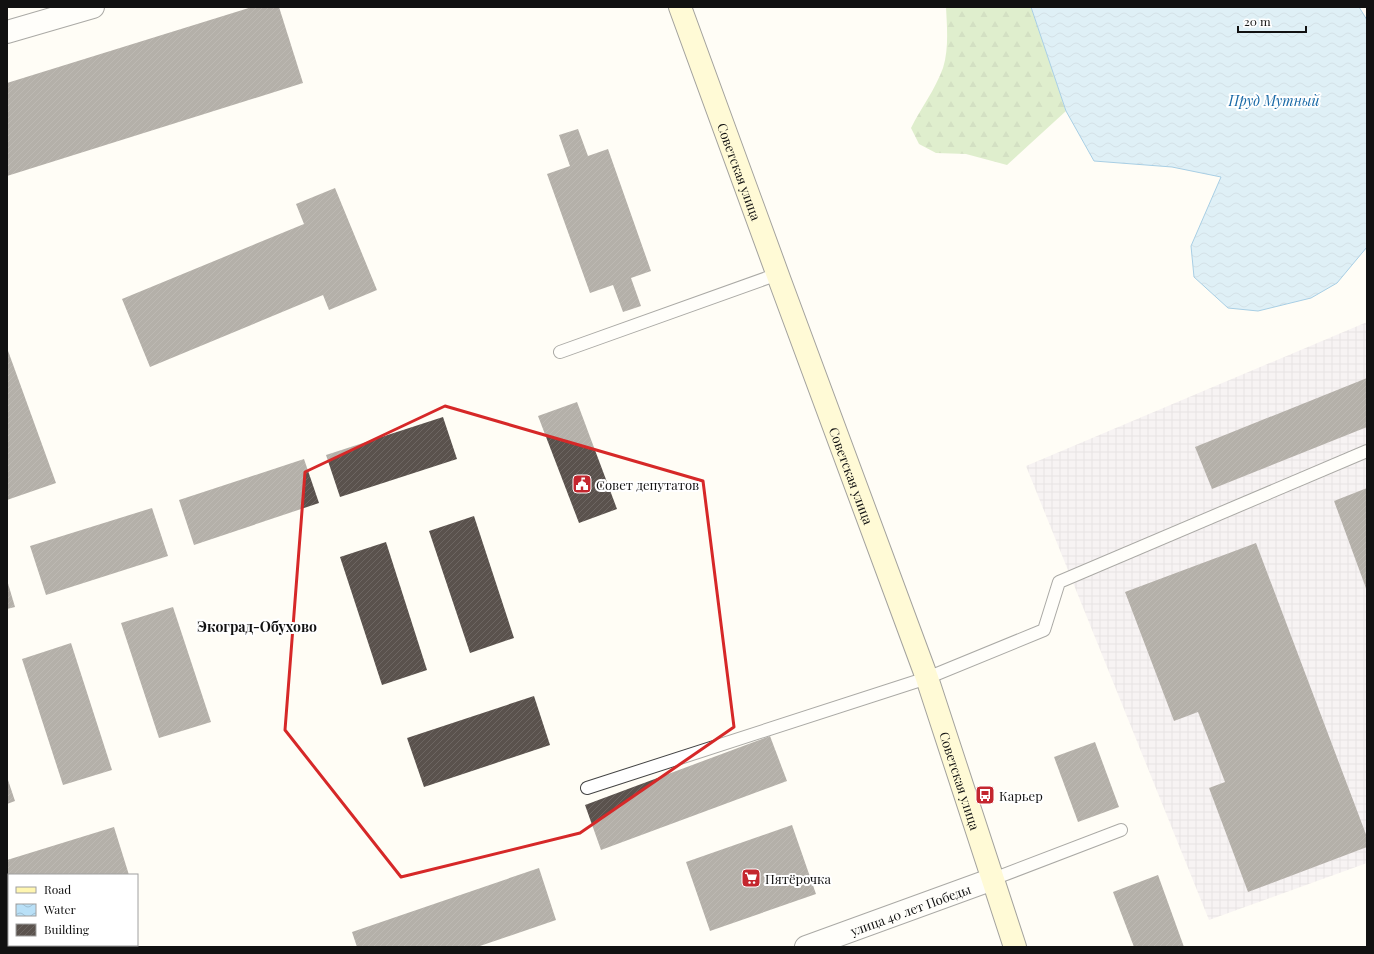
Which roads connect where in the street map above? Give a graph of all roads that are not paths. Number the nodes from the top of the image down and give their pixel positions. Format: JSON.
{"nodes":[{"id":1,"x":93,"y":7,"type":"edge"},
{"id":2,"x":680,"y":7,"type":"edge"},
{"id":3,"x":7,"y":32,"type":"edge"},
{"id":4,"x":778,"y":274,"type":"junction"},
{"id":5,"x":560,"y":352,"type":"dead end"},
{"id":6,"x":1367,"y":451,"type":"edge"},
{"id":7,"x":927,"y":678,"type":"junction"},
{"id":8,"x":587,"y":788,"type":"dead end"},
{"id":9,"x":1121,"y":830,"type":"dead end"},
{"id":10,"x":993,"y":879,"type":"junction"},
{"id":11,"x":806,"y":947,"type":"edge"},
{"id":12,"x":1015,"y":947,"type":"edge"}],
"edges":[{"from":1,"to":3,"type":"street"},
{"from":2,"to":4,"type":"main road","name":"Советская улица"},
{"from":4,"to":5,"type":"lane"},
{"from":4,"to":7,"type":"main road","name":"Советская улица"},
{"from":6,"to":7,"type":"lane"},
{"from":7,"to":8,"type":"lane"},
{"from":7,"to":10,"type":"main road","name":"Советская улица"},
{"from":9,"to":10,"type":"lane"},
{"from":10,"to":11,"type":"street","name":"улица 40 лет Победы"},
{"from":10,"to":12,"type":"main road","name":"Советская улица"}]}
